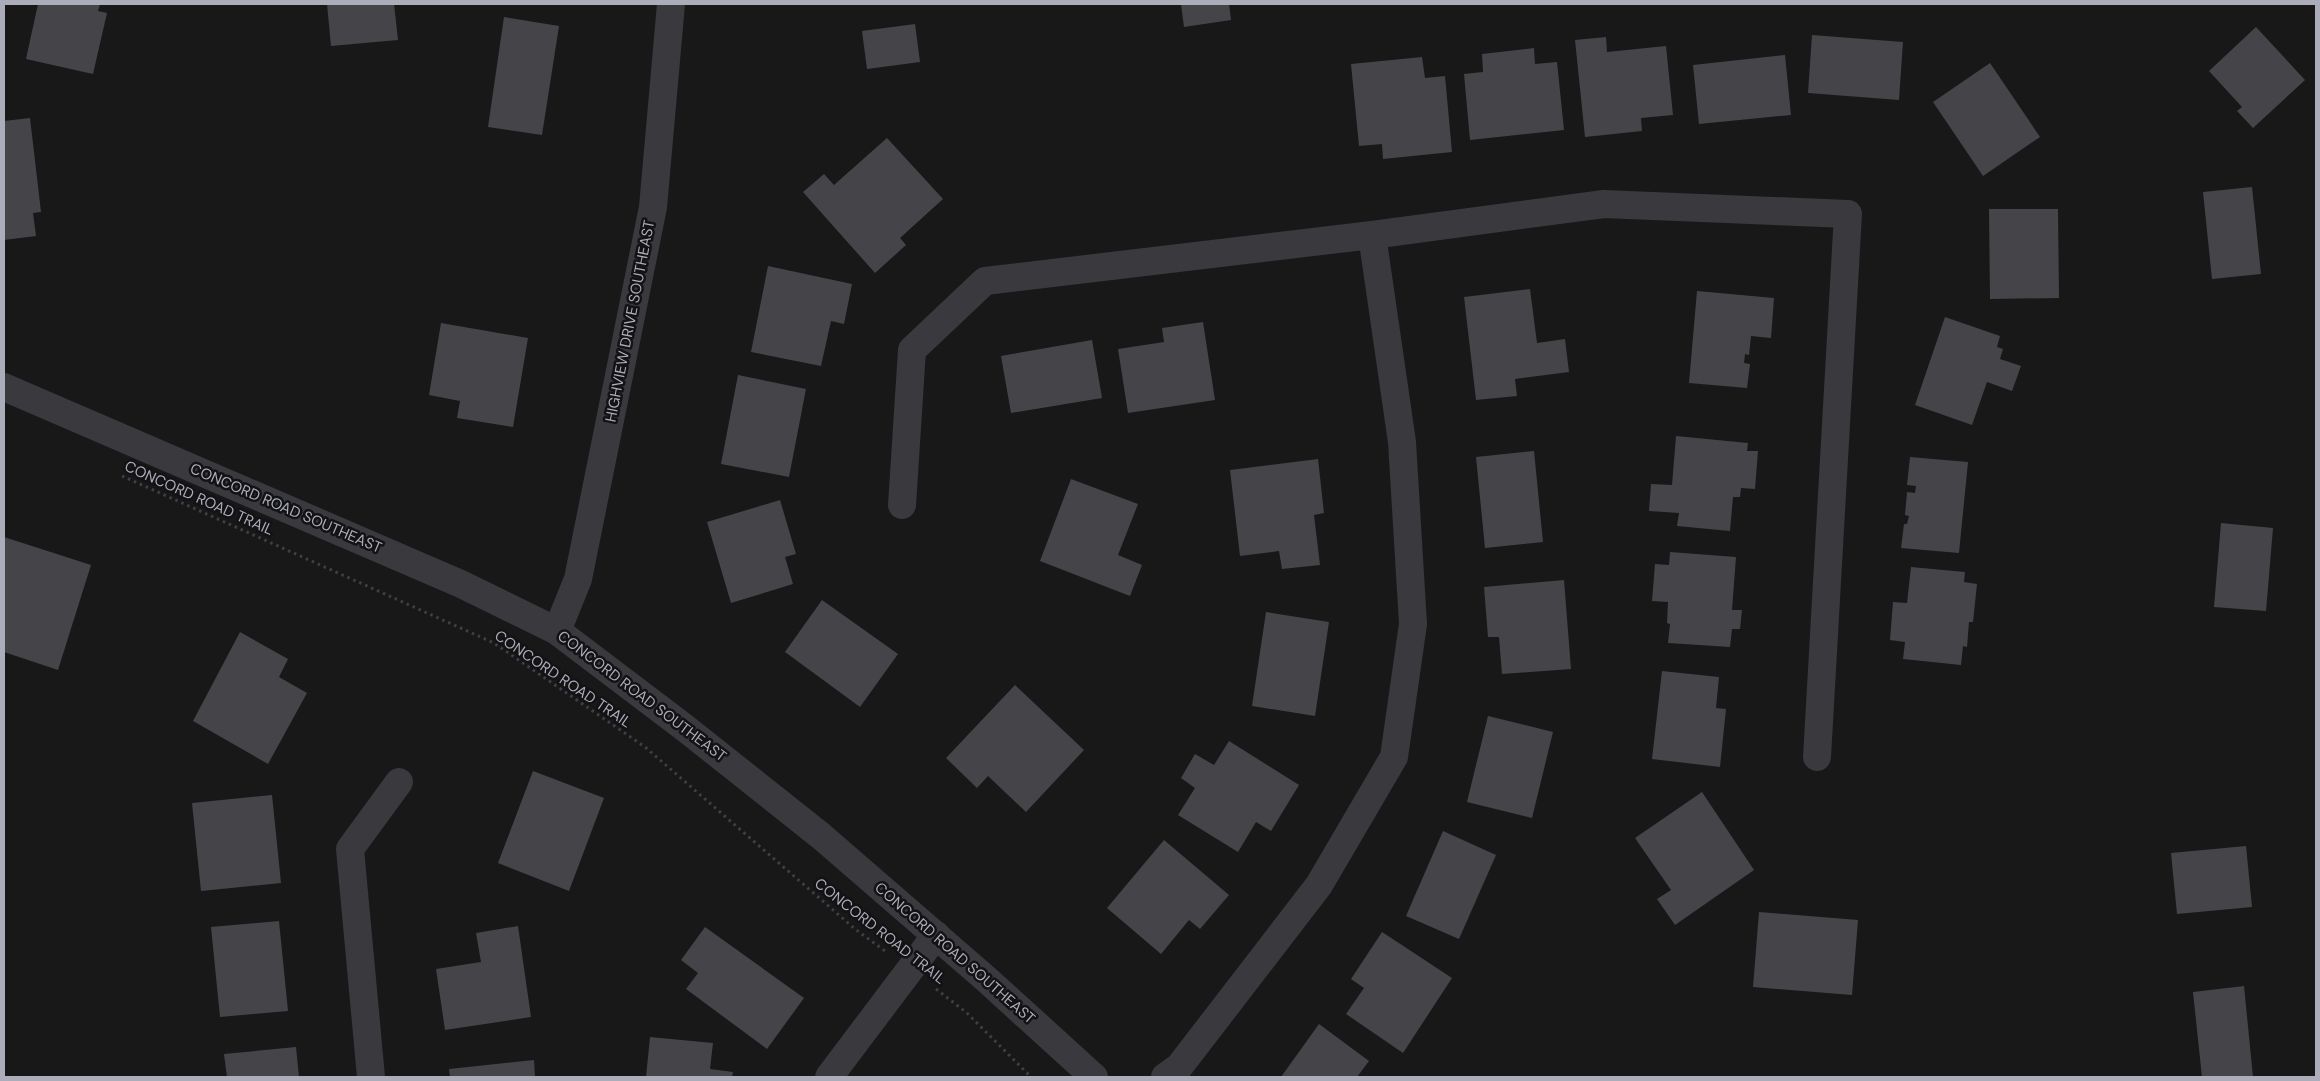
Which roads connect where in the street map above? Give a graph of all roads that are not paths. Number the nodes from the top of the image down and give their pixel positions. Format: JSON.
{"nodes":[{"id":1,"x":670,"y":4,"type":"edge"},
{"id":2,"x":1372,"y":235,"type":"junction"},
{"id":3,"x":4,"y":387,"type":"edge"},
{"id":4,"x":902,"y":505,"type":"dead end"},
{"id":5,"x":557,"y":631,"type":"junction"},
{"id":6,"x":1818,"y":757,"type":"dead end"},
{"id":7,"x":399,"y":782,"type":"dead end"},
{"id":8,"x":936,"y":936,"type":"junction"},
{"id":9,"x":371,"y":1077,"type":"edge"},
{"id":10,"x":829,"y":1077,"type":"edge"},
{"id":11,"x":1094,"y":1077,"type":"edge"},
{"id":12,"x":1165,"y":1077,"type":"edge"}],
"edges":[{"from":1,"to":5,"type":"street","name":"HIGHVIEW DRIVE SOUTHEAST"},
{"from":2,"to":4,"type":"street"},
{"from":2,"to":6,"type":"street"},
{"from":2,"to":12,"type":"street"},
{"from":3,"to":5,"type":"street","name":"CONCORD ROAD SOUTHEAST"},
{"from":5,"to":8,"type":"street","name":"CONCORD ROAD SOUTHEAST"},
{"from":7,"to":9,"type":"street"},
{"from":8,"to":10,"type":"street"},
{"from":8,"to":11,"type":"street","name":"CONCORD ROAD SOUTHEAST"}]}
